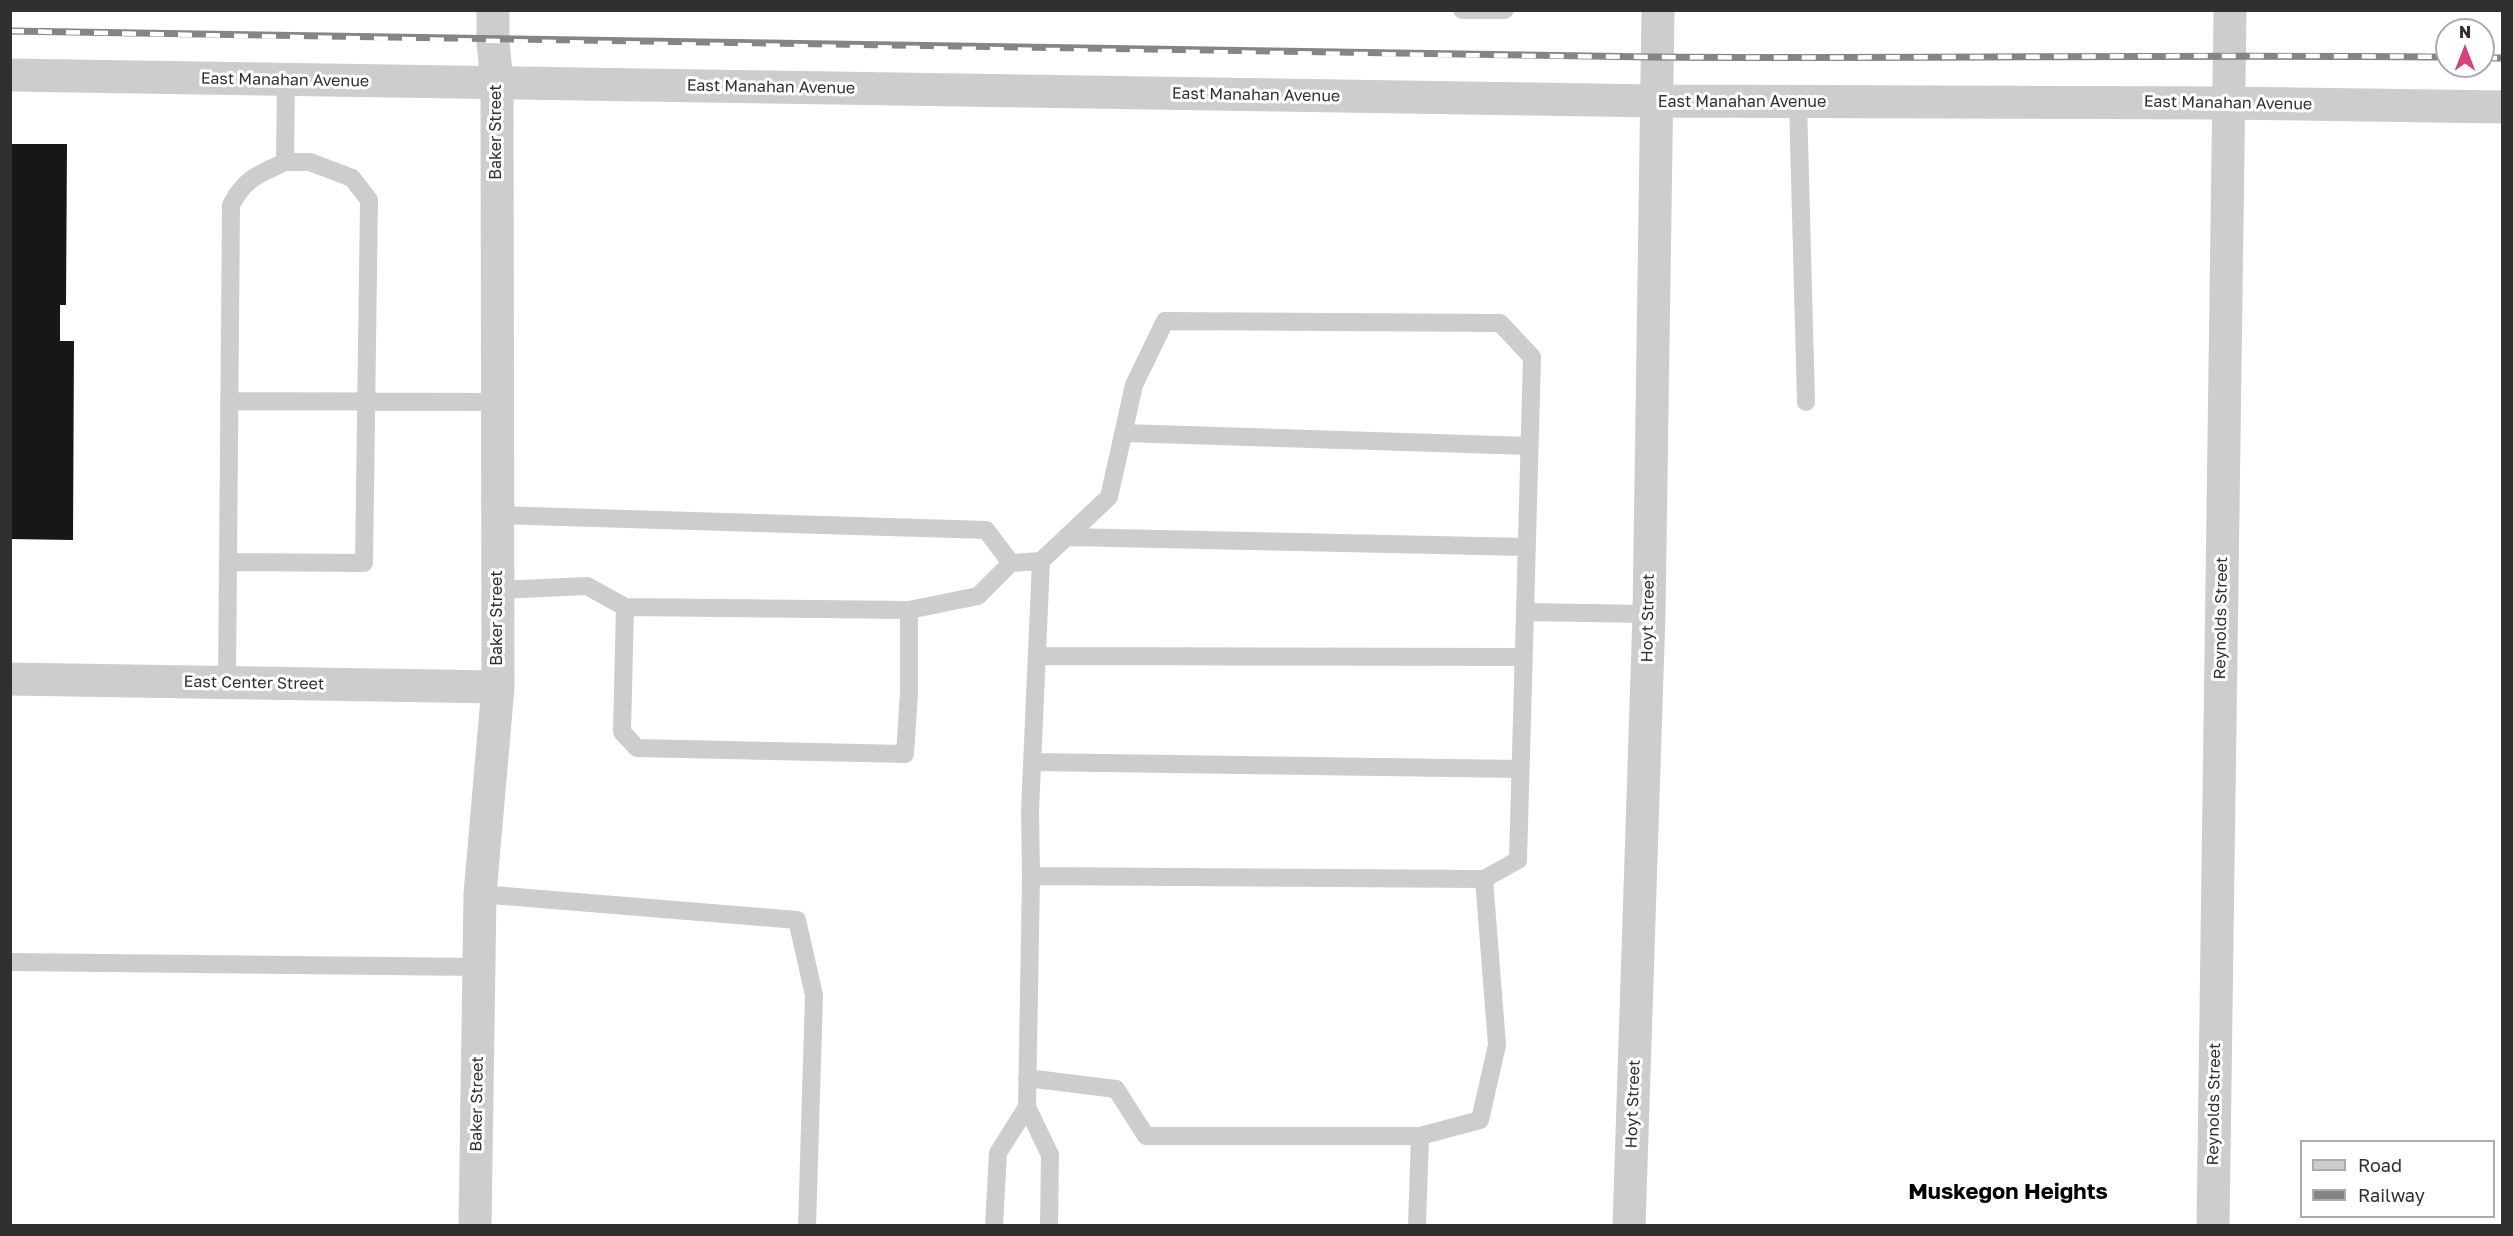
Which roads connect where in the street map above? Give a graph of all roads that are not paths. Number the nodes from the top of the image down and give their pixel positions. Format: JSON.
{"nodes":[{"id":1,"x":494,"y":10,"type":"edge"},
{"id":2,"x":1462,"y":10,"type":"edge"},
{"id":3,"x":1504,"y":10,"type":"edge"},
{"id":4,"x":1658,"y":10,"type":"edge"},
{"id":5,"x":2230,"y":10,"type":"edge"},
{"id":6,"x":10,"y":75,"type":"edge"},
{"id":7,"x":286,"y":80,"type":"junction"},
{"id":8,"x":497,"y":83,"type":"junction"},
{"id":9,"x":1657,"y":101,"type":"junction"},
{"id":10,"x":1798,"y":102,"type":"junction"},
{"id":11,"x":2228,"y":103,"type":"junction"},
{"id":12,"x":2502,"y":107,"type":"edge"},
{"id":13,"x":285,"y":162,"type":"junction"},
{"id":14,"x":229,"y":401,"type":"junction"},
{"id":15,"x":367,"y":402,"type":"junction"},
{"id":16,"x":497,"y":402,"type":"junction"},
{"id":17,"x":1806,"y":402,"type":"dead end"},
{"id":18,"x":1124,"y":433,"type":"junction"},
{"id":19,"x":1529,"y":446,"type":"junction"},
{"id":20,"x":497,"y":515,"type":"junction"},
{"id":21,"x":1066,"y":537,"type":"junction"},
{"id":22,"x":1526,"y":547,"type":"junction"},
{"id":23,"x":1041,"y":561,"type":"junction"},
{"id":24,"x":228,"y":562,"type":"junction"},
{"id":25,"x":1011,"y":563,"type":"junction"},
{"id":26,"x":498,"y":590,"type":"junction"},
{"id":27,"x":625,"y":607,"type":"junction"},
{"id":28,"x":909,"y":610,"type":"junction"},
{"id":29,"x":1525,"y":612,"type":"junction"},
{"id":30,"x":1649,"y":614,"type":"junction"},
{"id":31,"x":1037,"y":656,"type":"junction"},
{"id":32,"x":1524,"y":657,"type":"junction"},
{"id":33,"x":10,"y":679,"type":"edge"},
{"id":34,"x":227,"y":682,"type":"junction"},
{"id":35,"x":498,"y":687,"type":"junction"},
{"id":36,"x":1032,"y":762,"type":"junction"},
{"id":37,"x":1520,"y":769,"type":"junction"},
{"id":38,"x":1031,"y":876,"type":"junction"},
{"id":39,"x":1484,"y":879,"type":"junction"},
{"id":40,"x":480,"y":894,"type":"junction"},
{"id":41,"x":10,"y":962,"type":"edge"},
{"id":42,"x":479,"y":967,"type":"junction"},
{"id":43,"x":1027,"y":1078,"type":"junction"},
{"id":44,"x":1027,"y":1107,"type":"junction"},
{"id":45,"x":1420,"y":1136,"type":"junction"},
{"id":46,"x":475,"y":1226,"type":"edge"},
{"id":47,"x":807,"y":1226,"type":"edge"},
{"id":48,"x":994,"y":1226,"type":"edge"},
{"id":49,"x":1049,"y":1226,"type":"edge"},
{"id":50,"x":1418,"y":1226,"type":"edge"},
{"id":51,"x":1629,"y":1226,"type":"edge"},
{"id":52,"x":2213,"y":1226,"type":"edge"}],
"edges":[{"from":1,"to":8,"type":"street","name":"Baker Street"},
{"from":2,"to":3,"type":"lane"},
{"from":4,"to":9,"type":"street","name":"Hoyt Street"},
{"from":5,"to":11,"type":"street","name":"Reynolds Street"},
{"from":6,"to":7,"type":"street","name":"East Manahan Avenue"},
{"from":7,"to":8,"type":"street","name":"East Manahan Avenue"},
{"from":7,"to":13,"type":"lane"},
{"from":8,"to":9,"type":"street","name":"East Manahan Avenue"},
{"from":8,"to":16,"type":"street","name":"Baker Street"},
{"from":9,"to":10,"type":"street","name":"East Manahan Avenue"},
{"from":9,"to":30,"type":"street","name":"Hoyt Street"},
{"from":10,"to":11,"type":"street","name":"East Manahan Avenue"},
{"from":10,"to":17,"type":"lane"},
{"from":11,"to":12,"type":"street","name":"East Manahan Avenue"},
{"from":11,"to":52,"type":"street","name":"Reynolds Street"},
{"from":13,"to":14,"type":"lane"},
{"from":13,"to":15,"type":"lane"},
{"from":14,"to":15,"type":"lane"},
{"from":14,"to":24,"type":"lane"},
{"from":15,"to":16,"type":"lane"},
{"from":15,"to":24,"type":"lane"},
{"from":16,"to":20,"type":"street","name":"Baker Street"},
{"from":18,"to":19,"type":"lane"},
{"from":18,"to":19,"type":"lane"},
{"from":18,"to":21,"type":"lane"},
{"from":19,"to":22,"type":"lane"},
{"from":20,"to":25,"type":"lane"},
{"from":20,"to":26,"type":"street","name":"Baker Street"},
{"from":21,"to":22,"type":"lane"},
{"from":21,"to":23,"type":"lane"},
{"from":22,"to":29,"type":"lane"},
{"from":23,"to":25,"type":"lane"},
{"from":23,"to":31,"type":"lane"},
{"from":24,"to":34,"type":"lane"},
{"from":25,"to":28,"type":"lane"},
{"from":26,"to":27,"type":"lane"},
{"from":26,"to":35,"type":"street","name":"Baker Street"},
{"from":27,"to":28,"type":"lane"},
{"from":27,"to":28,"type":"lane"},
{"from":29,"to":30,"type":"lane"},
{"from":29,"to":32,"type":"lane"},
{"from":30,"to":51,"type":"street","name":"Hoyt Street"},
{"from":31,"to":32,"type":"lane"},
{"from":31,"to":36,"type":"lane"},
{"from":32,"to":37,"type":"lane"},
{"from":33,"to":34,"type":"street","name":"East Center Street"},
{"from":34,"to":35,"type":"street","name":"East Center Street"},
{"from":35,"to":40,"type":"street","name":"Baker Street"},
{"from":36,"to":37,"type":"lane"},
{"from":36,"to":38,"type":"lane"},
{"from":37,"to":39,"type":"lane"},
{"from":38,"to":39,"type":"lane"},
{"from":38,"to":43,"type":"lane"},
{"from":39,"to":45,"type":"lane"},
{"from":40,"to":42,"type":"street","name":"Baker Street"},
{"from":40,"to":47,"type":"lane"},
{"from":41,"to":42,"type":"lane"},
{"from":42,"to":46,"type":"street","name":"Baker Street"},
{"from":43,"to":44,"type":"lane"},
{"from":43,"to":45,"type":"lane"},
{"from":44,"to":48,"type":"lane"},
{"from":44,"to":49,"type":"lane"},
{"from":45,"to":50,"type":"lane"}]}
